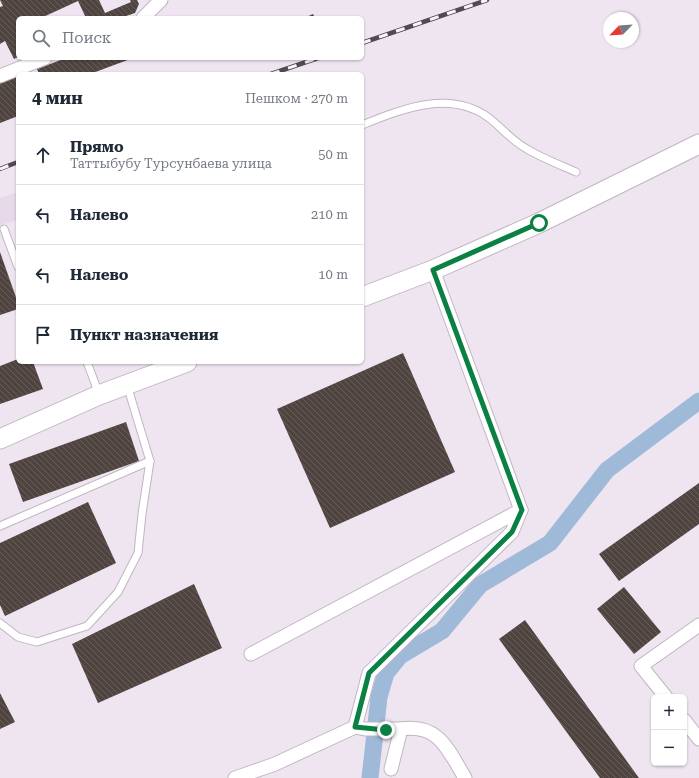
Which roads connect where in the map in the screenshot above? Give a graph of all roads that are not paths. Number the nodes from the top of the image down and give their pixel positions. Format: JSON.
{"nodes":[{"id":1,"x":161,"y":0,"type":"edge"},
{"id":2,"x":145,"y":16,"type":"edge"},
{"id":3,"x":39,"y":60,"type":"edge"},
{"id":4,"x":0,"y":76,"type":"edge"},
{"id":5,"x":364,"y":124,"type":"edge"},
{"id":6,"x":699,"y":144,"type":"edge"},
{"id":7,"x":576,"y":172,"type":"dead end"},
{"id":8,"x":4,"y":229,"type":"dead end"},
{"id":9,"x":16,"y":262,"type":"edge"},
{"id":10,"x":433,"y":270,"type":"junction"},
{"id":11,"x":364,"y":296,"type":"edge"},
{"id":12,"x":88,"y":364,"type":"edge"},
{"id":13,"x":182,"y":364,"type":"edge"},
{"id":14,"x":127,"y":384,"type":"junction"},
{"id":15,"x":99,"y":395,"type":"junction"},
{"id":16,"x":0,"y":439,"type":"edge"},
{"id":17,"x":150,"y":461,"type":"junction"},
{"id":18,"x":522,"y":510,"type":"junction"},
{"id":19,"x":0,"y":526,"type":"edge"},
{"id":20,"x":0,"y":623,"type":"edge"},
{"id":21,"x":699,"y":625,"type":"edge"},
{"id":22,"x":252,"y":654,"type":"dead end"},
{"id":23,"x":664,"y":694,"type":"edge"},
{"id":24,"x":687,"y":724,"type":"edge"},
{"id":25,"x":360,"y":728,"type":"junction"},
{"id":26,"x":401,"y":729,"type":"junction"},
{"id":27,"x":699,"y":739,"type":"edge"},
{"id":28,"x":391,"y":769,"type":"dead end"},
{"id":29,"x":235,"y":778,"type":"edge"},
{"id":30,"x":465,"y":778,"type":"edge"}],
"edges":[{"from":1,"to":2,"type":"street"},
{"from":3,"to":4,"type":"street"},
{"from":5,"to":7,"type":"lane"},
{"from":6,"to":10,"type":"street"},
{"from":8,"to":9,"type":"lane"},
{"from":10,"to":11,"type":"street"},
{"from":10,"to":18,"type":"street"},
{"from":12,"to":15,"type":"lane"},
{"from":13,"to":14,"type":"street"},
{"from":14,"to":15,"type":"street"},
{"from":14,"to":17,"type":"lane"},
{"from":15,"to":16,"type":"street"},
{"from":17,"to":19,"type":"lane"},
{"from":17,"to":20,"type":"lane"},
{"from":18,"to":22,"type":"street"},
{"from":18,"to":25,"type":"street"},
{"from":21,"to":23,"type":"street"},
{"from":24,"to":27,"type":"street"},
{"from":25,"to":26,"type":"street"},
{"from":25,"to":29,"type":"street"},
{"from":26,"to":28,"type":"street"},
{"from":26,"to":30,"type":"street"}]}
